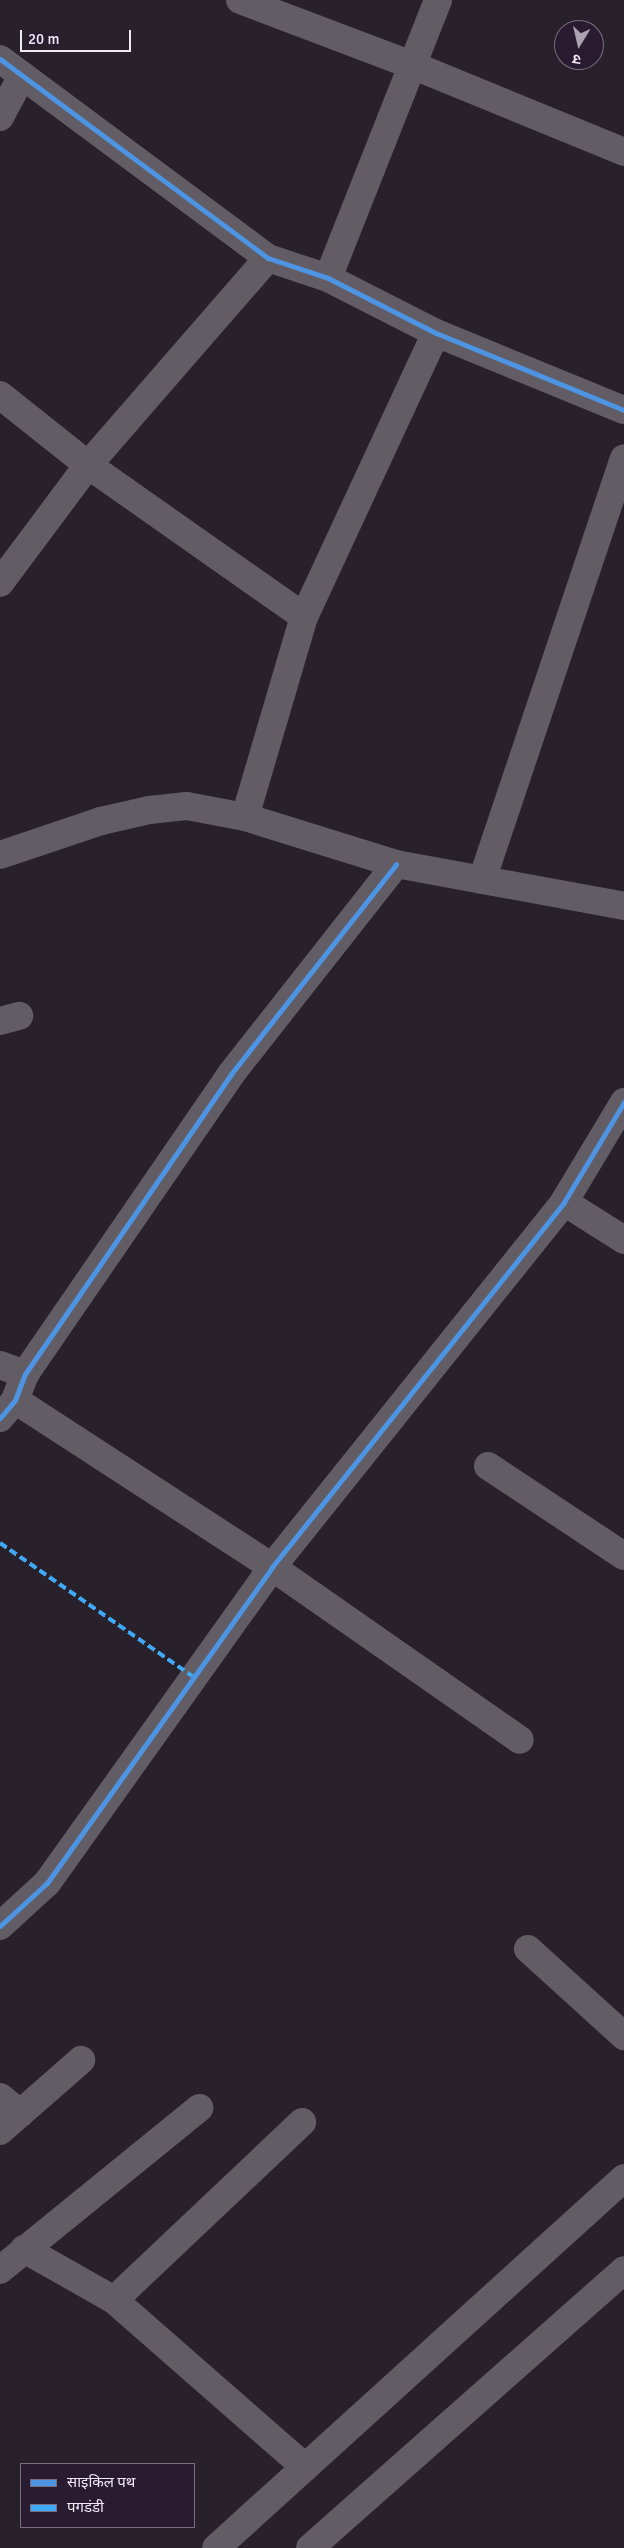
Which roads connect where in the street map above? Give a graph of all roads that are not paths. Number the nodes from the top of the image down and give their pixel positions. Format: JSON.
{"nodes":[{"id":1,"x":240,"y":0,"type":"edge"},
{"id":2,"x":438,"y":0,"type":"edge"},
{"id":3,"x":0,"y":59,"type":"edge"},
{"id":4,"x":412,"y":65,"type":"junction"},
{"id":5,"x":22,"y":76,"type":"junction"},
{"id":6,"x":0,"y":117,"type":"edge"},
{"id":7,"x":624,"y":152,"type":"edge"},
{"id":8,"x":268,"y":258,"type":"junction"},
{"id":9,"x":328,"y":278,"type":"junction"},
{"id":10,"x":436,"y":333,"type":"junction"},
{"id":11,"x":0,"y":395,"type":"edge"},
{"id":12,"x":624,"y":410,"type":"edge"},
{"id":13,"x":624,"y":458,"type":"edge"},
{"id":14,"x":88,"y":464,"type":"junction"},
{"id":15,"x":0,"y":583,"type":"edge"},
{"id":16,"x":304,"y":617,"type":"junction"},
{"id":17,"x":244,"y":817,"type":"junction"},
{"id":18,"x":0,"y":855,"type":"edge"},
{"id":19,"x":396,"y":864,"type":"junction"},
{"id":20,"x":482,"y":880,"type":"junction"},
{"id":21,"x":624,"y":906,"type":"edge"},
{"id":22,"x":624,"y":1102,"type":"edge"},
{"id":23,"x":564,"y":1202,"type":"junction"},
{"id":24,"x":624,"y":1240,"type":"edge"},
{"id":25,"x":12,"y":1370,"type":"edge"},
{"id":26,"x":7,"y":1409,"type":"edge"},
{"id":27,"x":488,"y":1466,"type":"dead end"},
{"id":28,"x":624,"y":1556,"type":"edge"},
{"id":29,"x":272,"y":1567,"type":"junction"},
{"id":30,"x":520,"y":1740,"type":"dead end"},
{"id":31,"x":0,"y":1926,"type":"edge"},
{"id":32,"x":528,"y":1949,"type":"dead end"},
{"id":33,"x":624,"y":2036,"type":"edge"},
{"id":34,"x":81,"y":2060,"type":"dead end"},
{"id":35,"x":10,"y":2105,"type":"edge"},
{"id":36,"x":199,"y":2108,"type":"dead end"},
{"id":37,"x":302,"y":2122,"type":"dead end"},
{"id":38,"x":0,"y":2131,"type":"edge"},
{"id":39,"x":624,"y":2178,"type":"edge"},
{"id":40,"x":24,"y":2249,"type":"junction"},
{"id":41,"x":0,"y":2270,"type":"edge"},
{"id":42,"x":624,"y":2270,"type":"edge"},
{"id":43,"x":114,"y":2300,"type":"junction"},
{"id":44,"x":306,"y":2467,"type":"junction"},
{"id":45,"x":216,"y":2548,"type":"edge"},
{"id":46,"x":310,"y":2548,"type":"edge"}],
"edges":[{"from":1,"to":4,"type":"street"},
{"from":2,"to":4,"type":"street"},
{"from":3,"to":5,"type":"street"},
{"from":4,"to":7,"type":"street"},
{"from":4,"to":9,"type":"street"},
{"from":5,"to":6,"type":"street"},
{"from":5,"to":8,"type":"street"},
{"from":8,"to":9,"type":"street"},
{"from":8,"to":14,"type":"street"},
{"from":9,"to":10,"type":"street"},
{"from":10,"to":12,"type":"street"},
{"from":10,"to":16,"type":"street"},
{"from":11,"to":14,"type":"street"},
{"from":13,"to":20,"type":"street"},
{"from":14,"to":15,"type":"street"},
{"from":14,"to":16,"type":"street"},
{"from":16,"to":17,"type":"street"},
{"from":17,"to":18,"type":"street"},
{"from":17,"to":19,"type":"street"},
{"from":19,"to":20,"type":"street"},
{"from":19,"to":25,"type":"street"},
{"from":20,"to":21,"type":"street"},
{"from":22,"to":23,"type":"street"},
{"from":23,"to":24,"type":"street"},
{"from":23,"to":29,"type":"street"},
{"from":25,"to":26,"type":"street"},
{"from":26,"to":29,"type":"street"},
{"from":27,"to":28,"type":"street"},
{"from":29,"to":30,"type":"street"},
{"from":29,"to":31,"type":"street"},
{"from":32,"to":33,"type":"street"},
{"from":34,"to":35,"type":"street"},
{"from":35,"to":38,"type":"street"},
{"from":36,"to":40,"type":"street"},
{"from":37,"to":43,"type":"street"},
{"from":39,"to":44,"type":"street"},
{"from":40,"to":41,"type":"street"},
{"from":40,"to":43,"type":"street"},
{"from":42,"to":46,"type":"street"},
{"from":43,"to":44,"type":"street"},
{"from":44,"to":45,"type":"street"}]}
